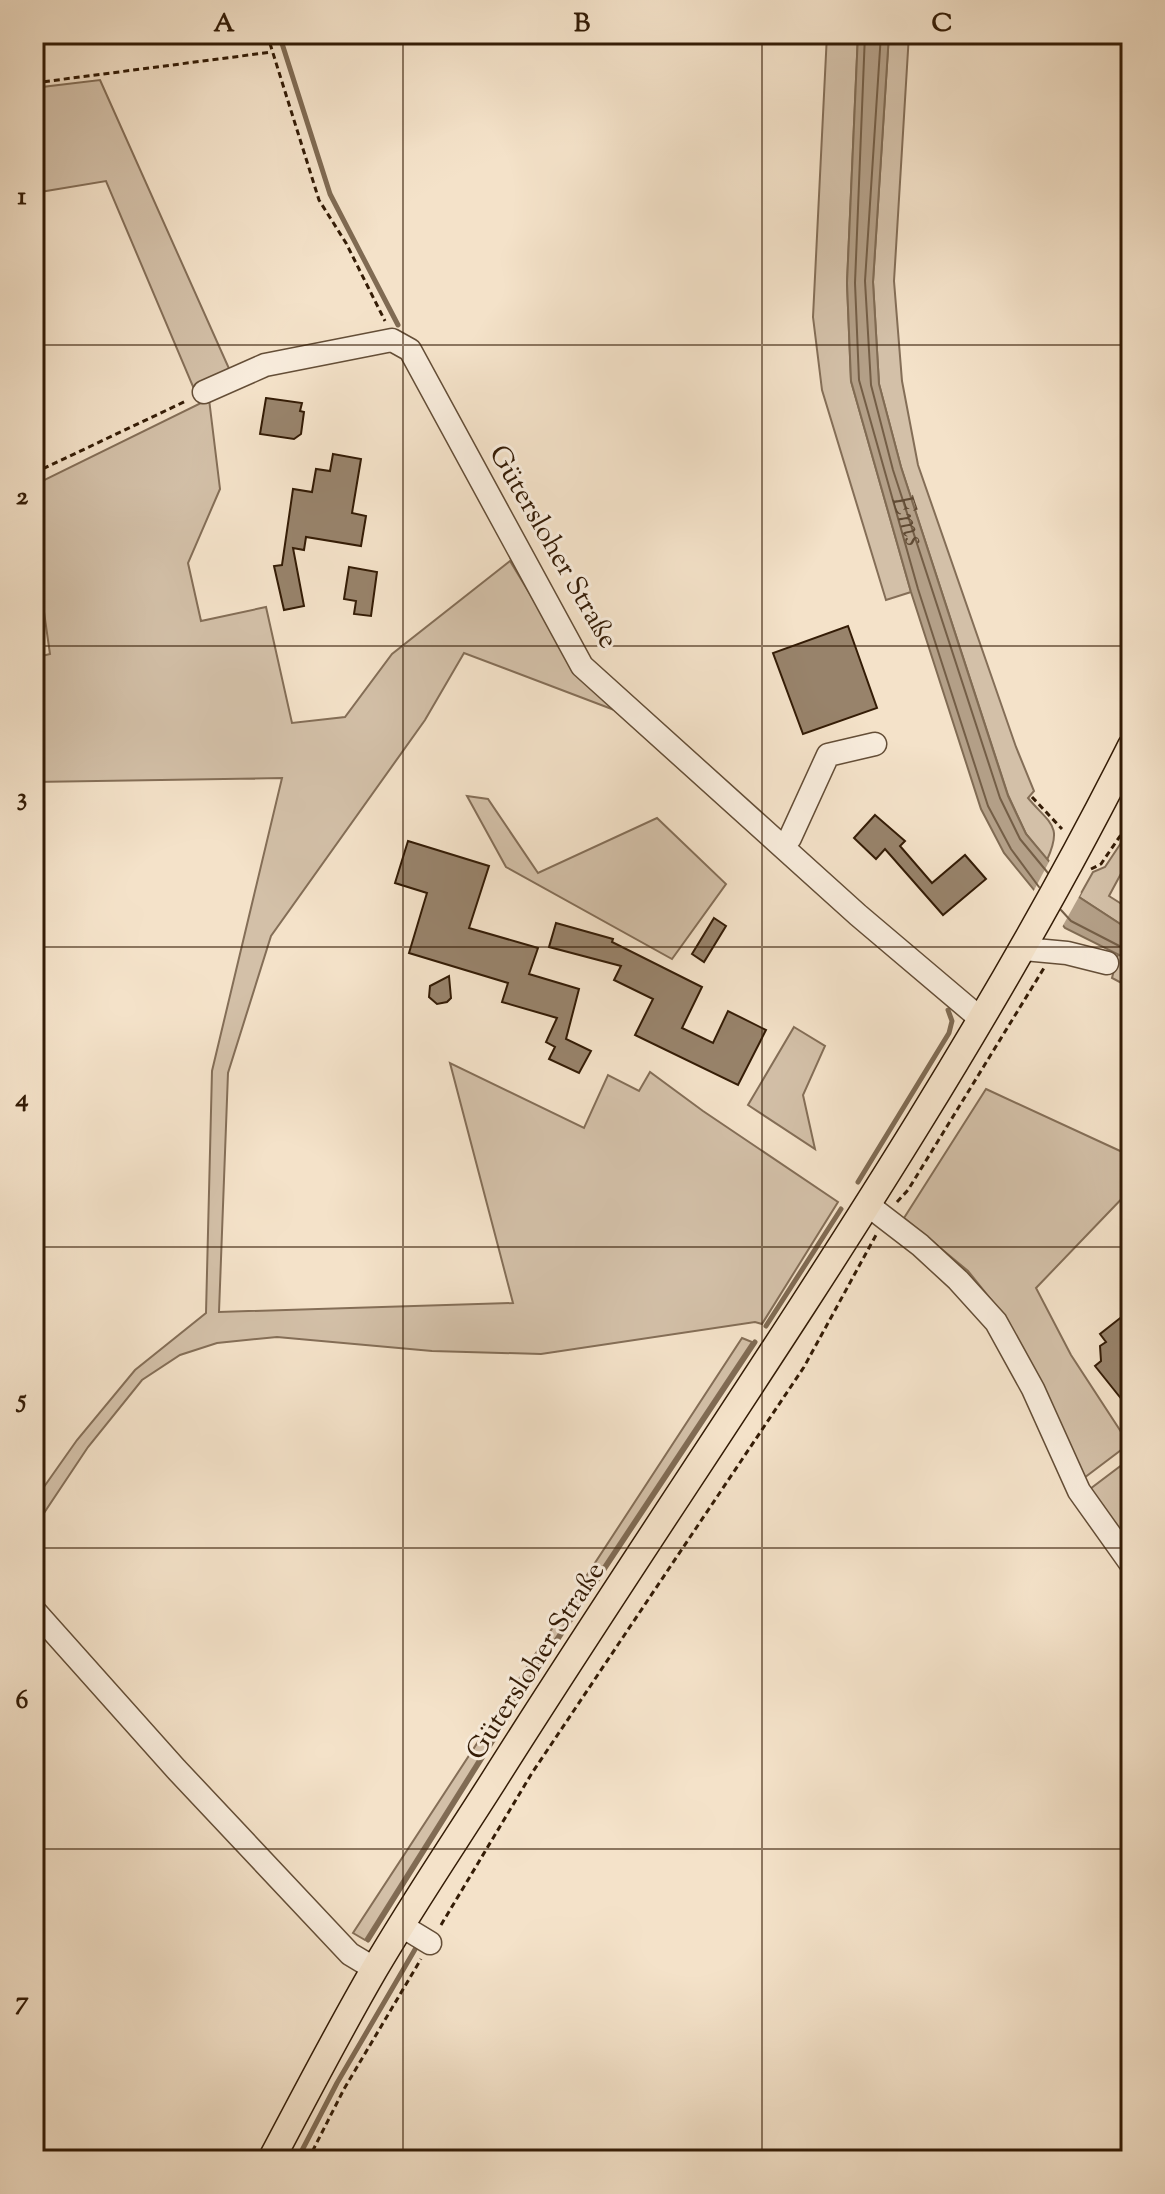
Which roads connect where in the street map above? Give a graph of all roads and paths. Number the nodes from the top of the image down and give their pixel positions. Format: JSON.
{"nodes":[{"id":1,"x":267,"y":34,"type":"edge"},
{"id":2,"x":272,"y":52,"type":"junction"},
{"id":3,"x":34,"y":83,"type":"edge"},
{"id":4,"x":392,"y":340,"type":"junction"},
{"id":5,"x":204,"y":392,"type":"joint"},
{"id":6,"x":34,"y":473,"type":"edge"},
{"id":7,"x":875,"y":744,"type":"dead end"},
{"id":8,"x":1131,"y":746,"type":"edge"},
{"id":9,"x":1032,"y":797,"type":"dead end"},
{"id":10,"x":1131,"y":820,"type":"edge"},
{"id":11,"x":783,"y":845,"type":"junction"},
{"id":12,"x":1080,"y":860,"type":"junction"},
{"id":13,"x":1036,"y":942,"type":"junction"},
{"id":14,"x":1107,"y":963,"type":"dead end"},
{"id":15,"x":982,"y":1020,"type":"junction"},
{"id":16,"x":877,"y":1212,"type":"junction"},
{"id":17,"x":1131,"y":1564,"type":"edge"},
{"id":18,"x":34,"y":1610,"type":"edge"},
{"id":19,"x":402,"y":1926,"type":"junction"},
{"id":20,"x":430,"y":1943,"type":"junction"},
{"id":21,"x":375,"y":1969,"type":"junction"},
{"id":22,"x":271,"y":2160,"type":"edge"},
{"id":23,"x":308,"y":2160,"type":"edge"}],
"edges":[{"from":1,"to":2,"type":"path"},
{"from":2,"to":3,"type":"path"},
{"from":2,"to":4,"type":"path"},
{"from":4,"to":5,"type":"street"},
{"from":4,"to":11,"type":"street","name":"Gütersloher Straße"},
{"from":5,"to":6,"type":"path"},
{"from":7,"to":11,"type":"street"},
{"from":8,"to":12,"type":"main road","name":"Gütersloher Straße"},
{"from":9,"to":12,"type":"path"},
{"from":10,"to":12,"type":"path"},
{"from":11,"to":15,"type":"street","name":"Gütersloher Straße"},
{"from":12,"to":13,"type":"main road","name":"Gütersloher Straße"},
{"from":13,"to":14,"type":"street"},
{"from":13,"to":15,"type":"main road","name":"Gütersloher Straße"},
{"from":13,"to":16,"type":"path"},
{"from":15,"to":16,"type":"main road","name":"Gütersloher Straße"},
{"from":16,"to":17,"type":"street"},
{"from":16,"to":19,"type":"main road","name":"Gütersloher Straße"},
{"from":16,"to":20,"type":"path"},
{"from":18,"to":21,"type":"street"},
{"from":19,"to":20,"type":"street"},
{"from":19,"to":21,"type":"main road","name":"Gütersloher Straße"},
{"from":20,"to":23,"type":"path"},
{"from":21,"to":22,"type":"main road","name":"Gütersloher Straße"}]}
